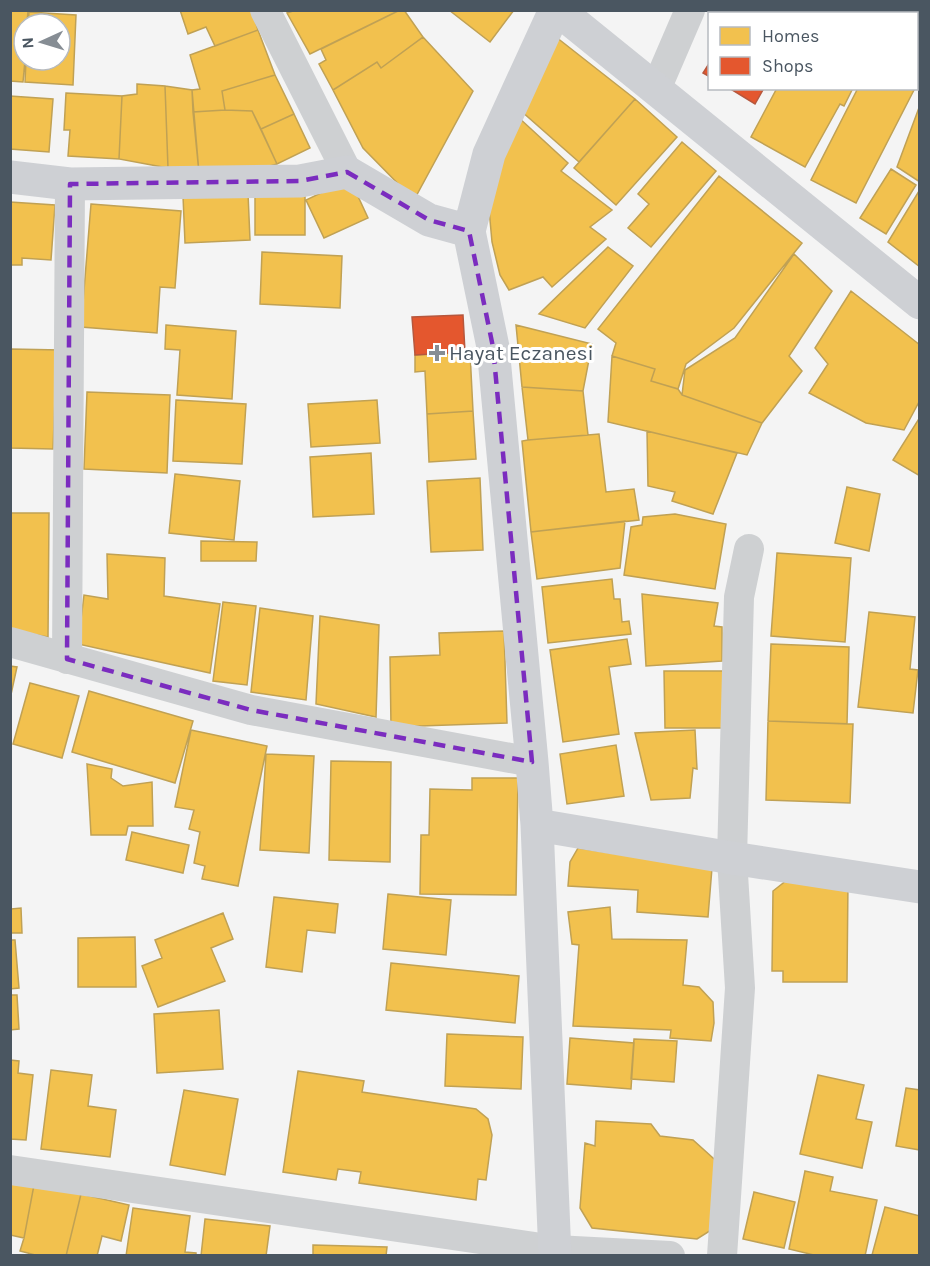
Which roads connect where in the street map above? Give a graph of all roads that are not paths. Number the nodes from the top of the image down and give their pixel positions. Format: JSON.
{"nodes":[{"id":1,"x":265,"y":10,"type":"edge"},
{"id":2,"x":556,"y":10,"type":"edge"},
{"id":3,"x":690,"y":10,"type":"edge"},
{"id":4,"x":656,"y":89,"type":"junction"},
{"id":5,"x":347,"y":172,"type":"junction"},
{"id":6,"x":10,"y":177,"type":"edge"},
{"id":7,"x":70,"y":184,"type":"junction"},
{"id":8,"x":470,"y":231,"type":"junction"},
{"id":9,"x":920,"y":303,"type":"edge"},
{"id":10,"x":749,"y":549,"type":"dead end"},
{"id":11,"x":10,"y":642,"type":"edge"},
{"id":12,"x":67,"y":659,"type":"junction"},
{"id":13,"x":532,"y":762,"type":"junction"},
{"id":14,"x":537,"y":825,"type":"junction"},
{"id":15,"x":732,"y":858,"type":"junction"},
{"id":16,"x":920,"y":887,"type":"edge"},
{"id":17,"x":10,"y":1170,"type":"edge"},
{"id":18,"x":555,"y":1253,"type":"edge"},
{"id":19,"x":669,"y":1256,"type":"edge"},
{"id":20,"x":722,"y":1256,"type":"edge"}],
"edges":[{"from":1,"to":5,"type":"street"},
{"from":2,"to":4,"type":"street"},
{"from":2,"to":8,"type":"street"},
{"from":3,"to":4,"type":"street"},
{"from":4,"to":9,"type":"street"},
{"from":5,"to":7,"type":"street"},
{"from":5,"to":8,"type":"street"},
{"from":6,"to":7,"type":"street"},
{"from":7,"to":12,"type":"street"},
{"from":8,"to":13,"type":"street"},
{"from":10,"to":15,"type":"street"},
{"from":11,"to":12,"type":"street"},
{"from":12,"to":13,"type":"street"},
{"from":13,"to":14,"type":"street"},
{"from":14,"to":15,"type":"street"},
{"from":14,"to":18,"type":"street"},
{"from":15,"to":16,"type":"street"},
{"from":15,"to":20,"type":"street"},
{"from":17,"to":18,"type":"street"},
{"from":18,"to":19,"type":"street"}]}
